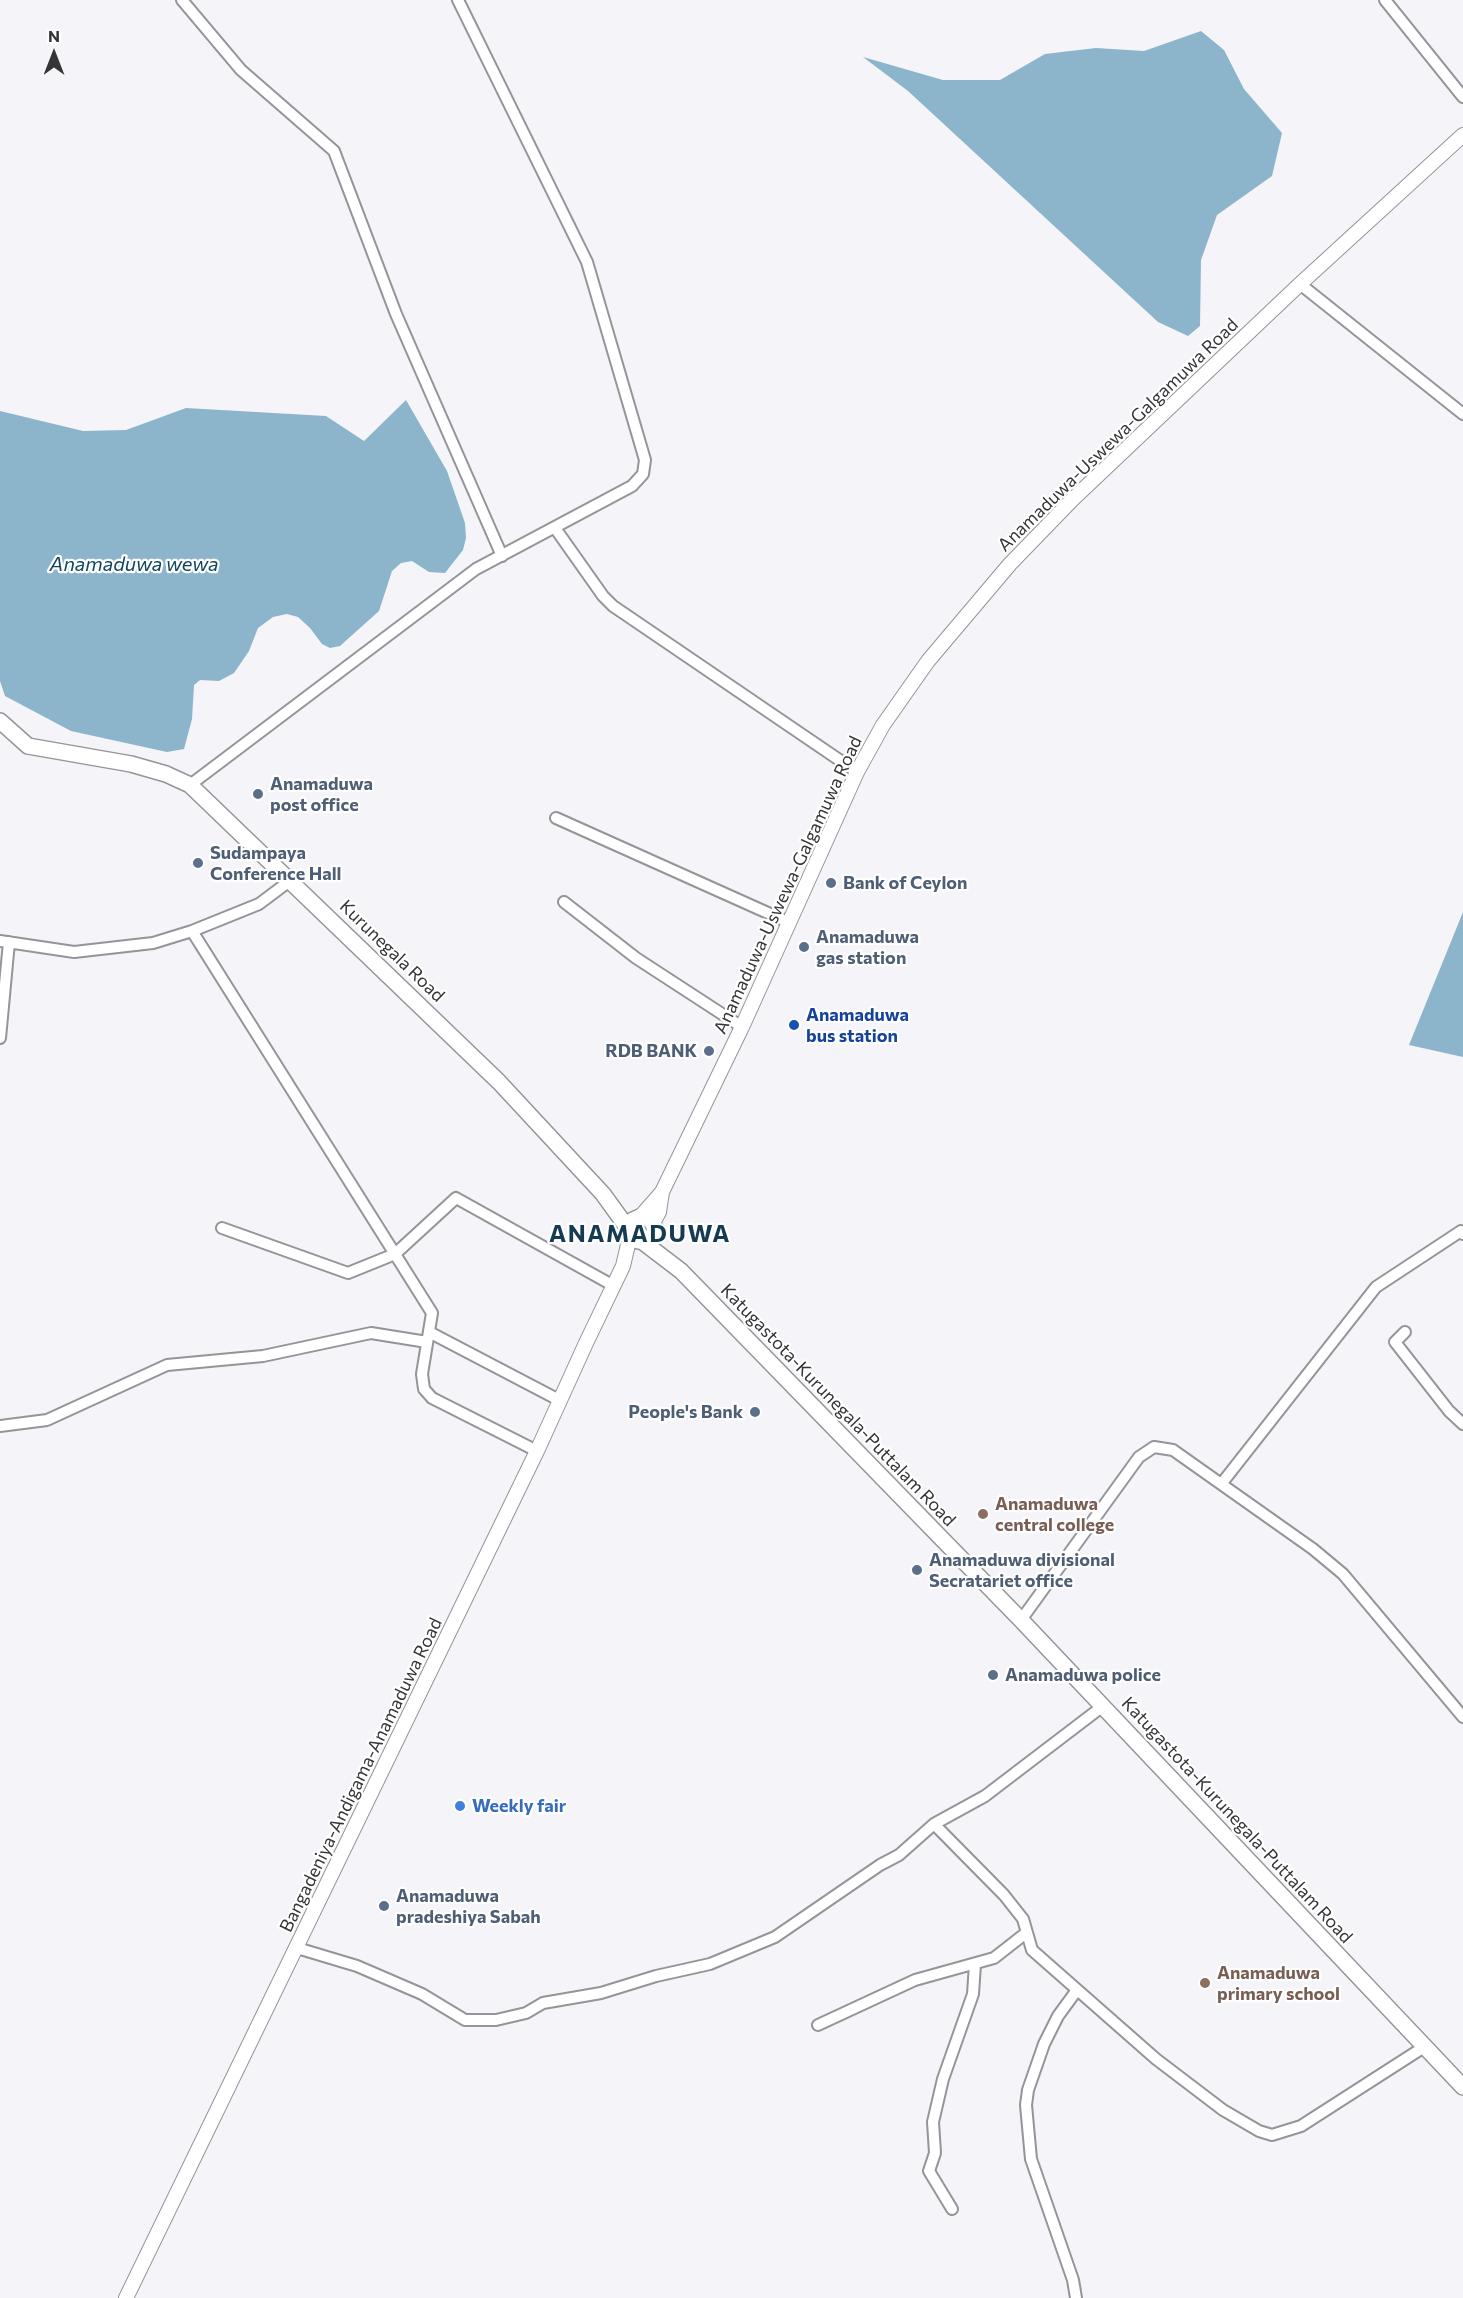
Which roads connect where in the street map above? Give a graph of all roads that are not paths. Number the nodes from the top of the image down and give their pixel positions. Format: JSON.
{"nodes":[{"id":1,"x":182,"y":0,"type":"edge"},
{"id":2,"x":458,"y":0,"type":"edge"},
{"id":3,"x":1385,"y":0,"type":"edge"},
{"id":4,"x":1463,"y":98,"type":"edge"},
{"id":5,"x":1463,"y":135,"type":"edge"},
{"id":6,"x":1300,"y":284,"type":"junction"},
{"id":7,"x":1463,"y":414,"type":"edge"},
{"id":8,"x":555,"y":528,"type":"junction"},
{"id":9,"x":502,"y":556,"type":"junction"},
{"id":10,"x":0,"y":721,"type":"edge"},
{"id":11,"x":857,"y":772,"type":"junction"},
{"id":12,"x":190,"y":785,"type":"junction"},
{"id":13,"x":556,"y":818,"type":"dead end"},
{"id":14,"x":291,"y":880,"type":"junction"},
{"id":15,"x":564,"y":902,"type":"dead end"},
{"id":16,"x":788,"y":922,"type":"junction"},
{"id":17,"x":192,"y":931,"type":"junction"},
{"id":18,"x":4,"y":941,"type":"edge"},
{"id":19,"x":742,"y":1027,"type":"junction"},
{"id":20,"x":0,"y":1038,"type":"edge"},
{"id":21,"x":603,"y":1194,"type":"junction"},
{"id":22,"x":649,"y":1223,"type":"junction"},
{"id":23,"x":222,"y":1228,"type":"dead end"},
{"id":24,"x":1463,"y":1234,"type":"edge"},
{"id":25,"x":634,"y":1236,"type":"junction"},
{"id":26,"x":395,"y":1254,"type":"junction"},
{"id":27,"x":681,"y":1271,"type":"junction"},
{"id":28,"x":614,"y":1286,"type":"junction"},
{"id":29,"x":1405,"y":1332,"type":"dead end"},
{"id":30,"x":428,"y":1337,"type":"junction"},
{"id":31,"x":559,"y":1400,"type":"junction"},
{"id":32,"x":1463,"y":1424,"type":"edge"},
{"id":33,"x":0,"y":1426,"type":"edge"},
{"id":34,"x":537,"y":1451,"type":"junction"},
{"id":35,"x":1222,"y":1483,"type":"junction"},
{"id":36,"x":1021,"y":1620,"type":"junction"},
{"id":37,"x":1103,"y":1706,"type":"junction"},
{"id":38,"x":1463,"y":1717,"type":"edge"},
{"id":39,"x":934,"y":1824,"type":"junction"},
{"id":40,"x":1026,"y":1933,"type":"junction"},
{"id":41,"x":297,"y":1948,"type":"junction"},
{"id":42,"x":975,"y":1964,"type":"junction"},
{"id":43,"x":1077,"y":1990,"type":"junction"},
{"id":44,"x":818,"y":2025,"type":"dead end"},
{"id":45,"x":1424,"y":2047,"type":"junction"},
{"id":46,"x":1463,"y":2087,"type":"edge"},
{"id":47,"x":952,"y":2209,"type":"dead end"},
{"id":48,"x":126,"y":2298,"type":"edge"},
{"id":49,"x":1076,"y":2298,"type":"edge"}],
"edges":[{"from":1,"to":9,"type":"street"},
{"from":2,"to":8,"type":"street"},
{"from":3,"to":4,"type":"street"},
{"from":5,"to":6,"type":"main road","name":"Anamaduwa-Uswewa-Galgamuwa Road"},
{"from":6,"to":7,"type":"street"},
{"from":6,"to":11,"type":"main road","name":"Anamaduwa-Uswewa-Galgamuwa Road"},
{"from":8,"to":9,"type":"street"},
{"from":8,"to":11,"type":"street"},
{"from":9,"to":12,"type":"street"},
{"from":10,"to":12,"type":"highway","name":"Kurunegala Road"},
{"from":11,"to":16,"type":"main road","name":"Anamaduwa-Uswewa-Galgamuwa Road"},
{"from":12,"to":14,"type":"highway","name":"Kurunegala Road"},
{"from":13,"to":16,"type":"street"},
{"from":14,"to":17,"type":"street"},
{"from":14,"to":21,"type":"highway","name":"Kurunegala Road"},
{"from":15,"to":19,"type":"street"},
{"from":16,"to":19,"type":"main road","name":"Anamaduwa-Uswewa-Galgamuwa Road"},
{"from":17,"to":18,"type":"street"},
{"from":17,"to":26,"type":"street"},
{"from":18,"to":20,"type":"street"},
{"from":19,"to":22,"type":"main road","name":"Anamaduwa-Uswewa-Galgamuwa Road"},
{"from":21,"to":22,"type":"highway","name":"Kurunegala Road"},
{"from":21,"to":25,"type":"highway","name":"Kurunegala Road"},
{"from":22,"to":25,"type":"highway"},
{"from":22,"to":25,"type":"highway"},
{"from":22,"to":27,"type":"highway","name":"Katugastota-Kurunegala-Puttalam Road"},
{"from":23,"to":26,"type":"street"},
{"from":24,"to":35,"type":"street"},
{"from":25,"to":27,"type":"highway","name":"Katugastota-Kurunegala-Puttalam Road"},
{"from":25,"to":28,"type":"main road","name":"Bangadeniya-Andigama-Anamaduwa Road"},
{"from":26,"to":28,"type":"street"},
{"from":26,"to":30,"type":"street"},
{"from":27,"to":36,"type":"highway","name":"Katugastota-Kurunegala-Puttalam Road"},
{"from":28,"to":31,"type":"main road","name":"Bangadeniya-Andigama-Anamaduwa Road"},
{"from":29,"to":32,"type":"street"},
{"from":30,"to":31,"type":"street"},
{"from":30,"to":33,"type":"street"},
{"from":30,"to":34,"type":"street"},
{"from":31,"to":34,"type":"main road","name":"Bangadeniya-Andigama-Anamaduwa Road"},
{"from":34,"to":41,"type":"main road","name":"Bangadeniya-Andigama-Anamaduwa Road"},
{"from":35,"to":36,"type":"street"},
{"from":35,"to":38,"type":"street"},
{"from":36,"to":37,"type":"highway","name":"Katugastota-Kurunegala-Puttalam Road"},
{"from":37,"to":39,"type":"street"},
{"from":37,"to":45,"type":"highway","name":"Katugastota-Kurunegala-Puttalam Road"},
{"from":39,"to":40,"type":"street"},
{"from":39,"to":41,"type":"street"},
{"from":40,"to":42,"type":"street"},
{"from":40,"to":43,"type":"street"},
{"from":41,"to":48,"type":"main road","name":"Bangadeniya-Andigama-Anamaduwa Road"},
{"from":42,"to":44,"type":"street"},
{"from":42,"to":47,"type":"street"},
{"from":43,"to":45,"type":"street"},
{"from":43,"to":49,"type":"street"},
{"from":45,"to":46,"type":"highway","name":"Katugastota-Kurunegala-Puttalam Road"}]}
